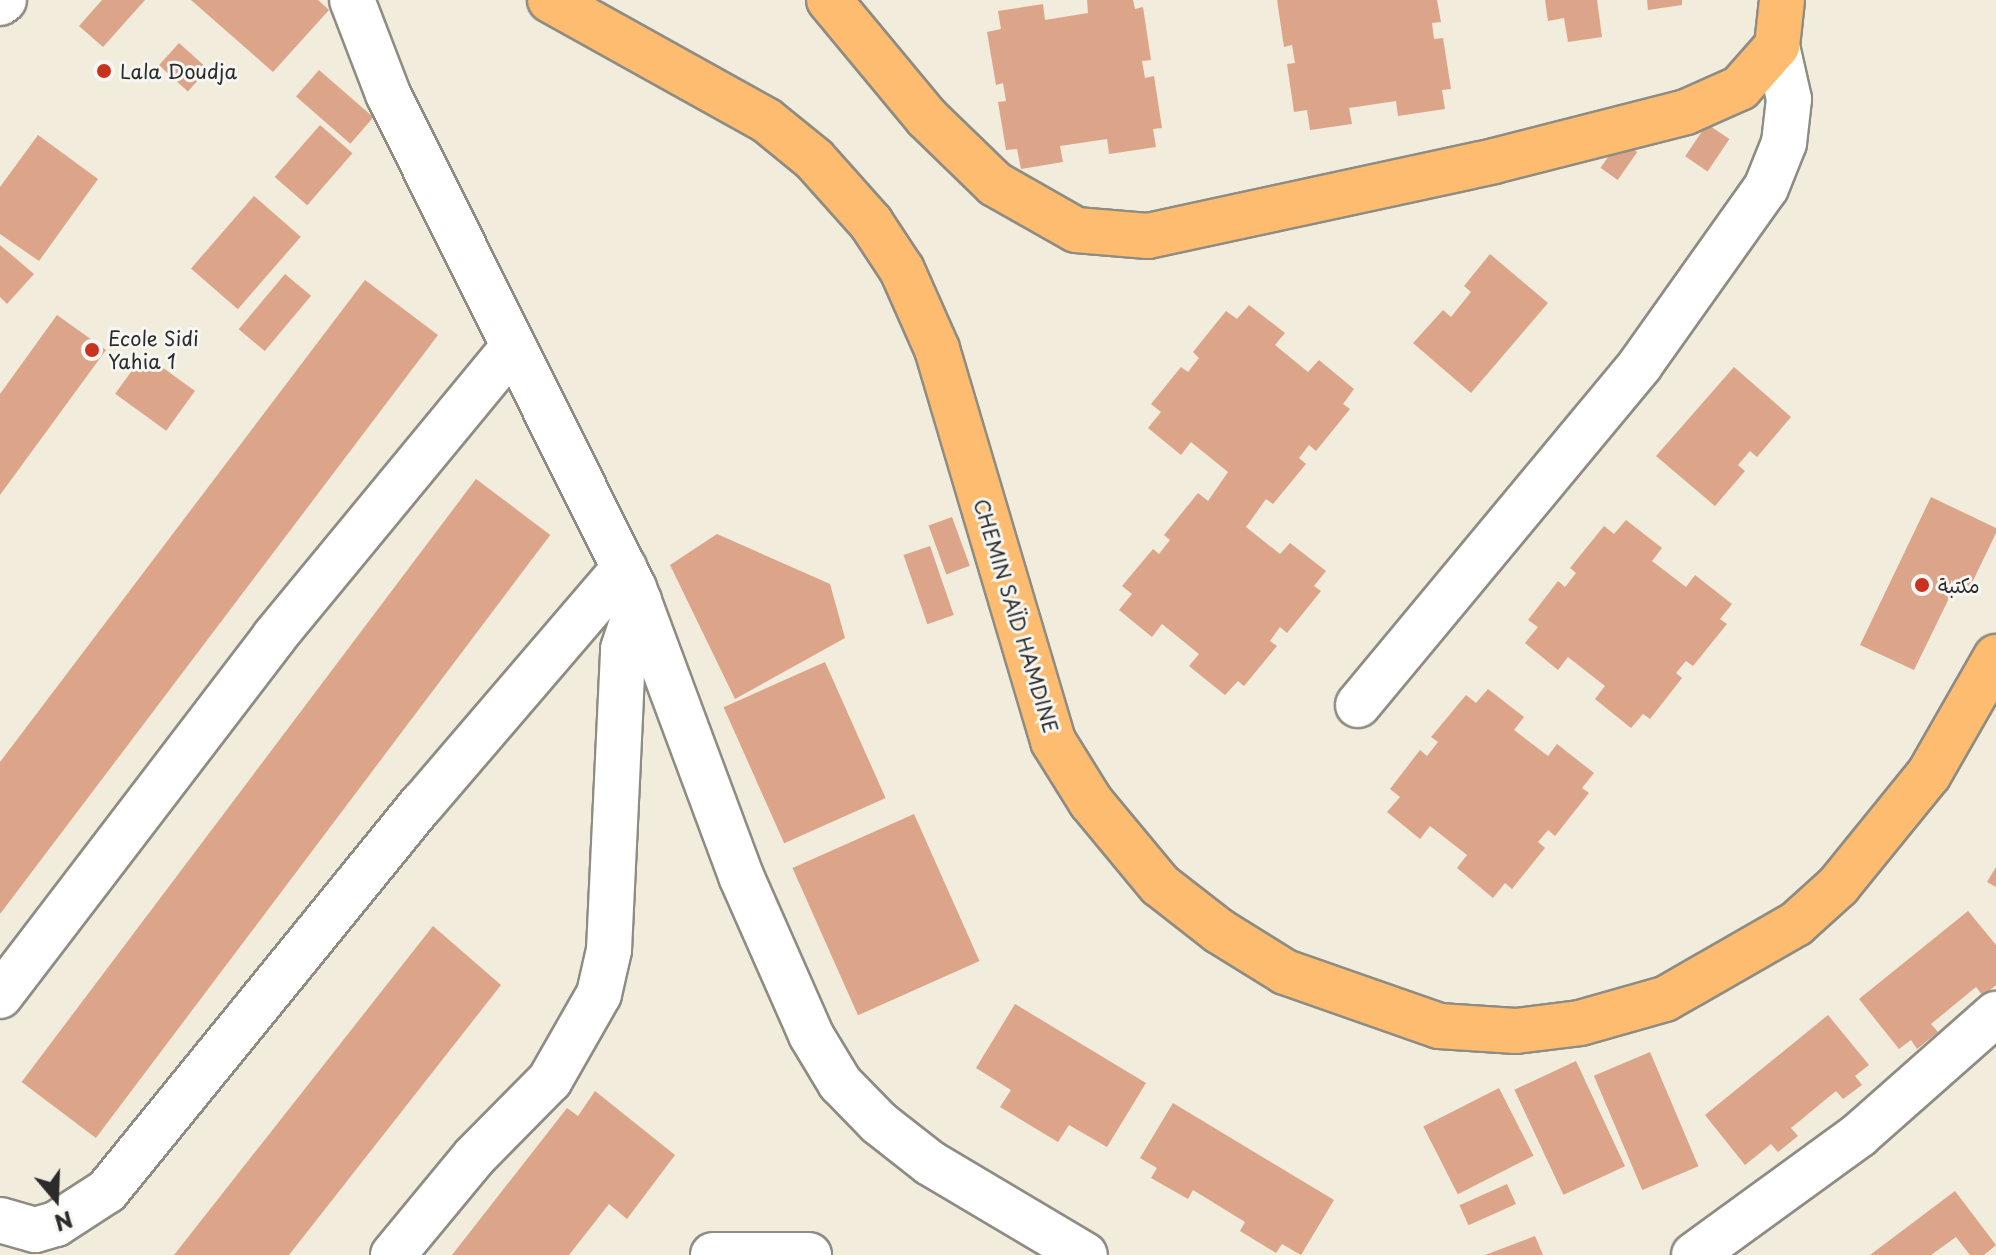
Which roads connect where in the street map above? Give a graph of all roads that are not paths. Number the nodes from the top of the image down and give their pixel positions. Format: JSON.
{"nodes":[{"id":1,"x":352,"y":0,"type":"edge"},
{"id":2,"x":550,"y":0,"type":"edge"},
{"id":3,"x":829,"y":0,"type":"edge"},
{"id":4,"x":1782,"y":0,"type":"edge"},
{"id":5,"x":1777,"y":46,"type":"junction"},
{"id":6,"x":512,"y":348,"type":"junction"},
{"id":7,"x":631,"y":584,"type":"junction"},
{"id":8,"x":1996,"y":657,"type":"edge"},
{"id":9,"x":1358,"y":705,"type":"dead end"},
{"id":10,"x":0,"y":996,"type":"edge"},
{"id":11,"x":1996,"y":1014,"type":"edge"},
{"id":12,"x":0,"y":1220,"type":"edge"},
{"id":13,"x":393,"y":1255,"type":"edge"},
{"id":14,"x":713,"y":1255,"type":"edge"},
{"id":15,"x":809,"y":1255,"type":"edge"},
{"id":16,"x":1085,"y":1255,"type":"edge"},
{"id":17,"x":1694,"y":1255,"type":"edge"}],
"edges":[{"from":1,"to":6,"type":"street"},
{"from":2,"to":8,"type":"main road","name":"CHEMIN SAÏD HAMDINE"},
{"from":3,"to":5,"type":"main road"},
{"from":4,"to":5,"type":"main road"},
{"from":5,"to":9,"type":"street"},
{"from":6,"to":7,"type":"street"},
{"from":6,"to":10,"type":"street"},
{"from":7,"to":12,"type":"street"},
{"from":7,"to":13,"type":"street"},
{"from":7,"to":16,"type":"street"},
{"from":11,"to":17,"type":"street"},
{"from":14,"to":15,"type":"street"}]}
